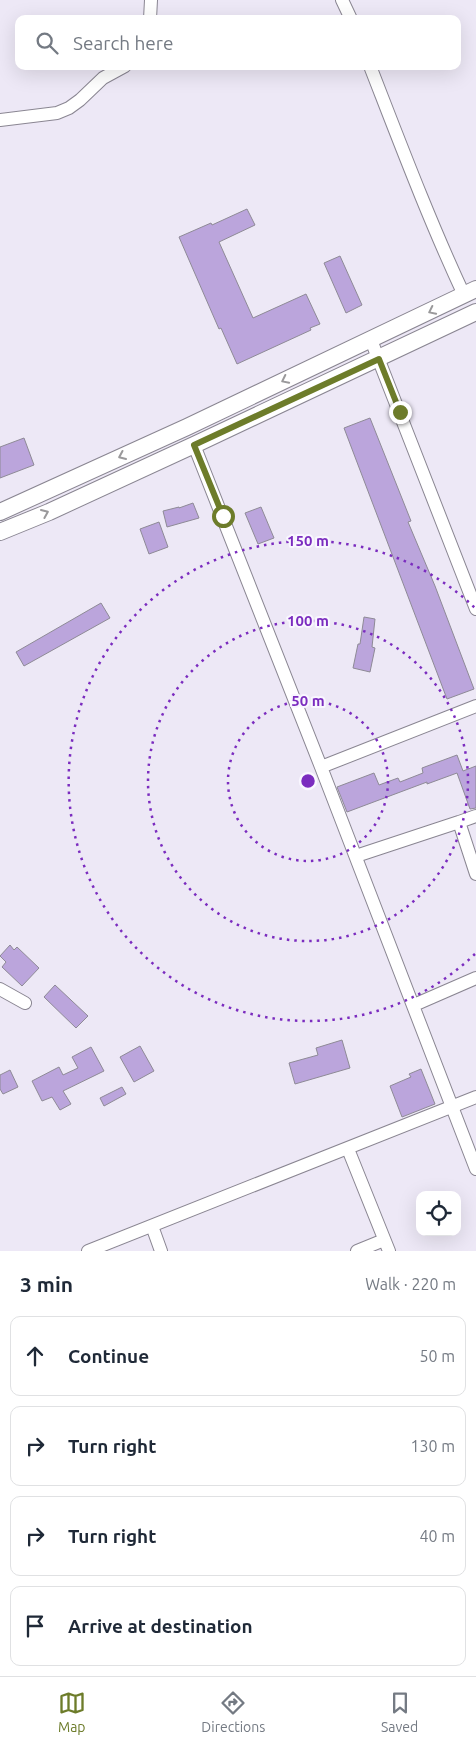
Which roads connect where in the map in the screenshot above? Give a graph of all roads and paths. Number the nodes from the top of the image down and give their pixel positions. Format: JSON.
{"nodes":[{"id":1,"x":152,"y":0,"type":"edge"},
{"id":2,"x":342,"y":0,"type":"edge"},
{"id":3,"x":150,"y":15,"type":"edge"},
{"id":4,"x":350,"y":15,"type":"edge"},
{"id":5,"x":118,"y":70,"type":"edge"},
{"id":6,"x":372,"y":70,"type":"edge"},
{"id":7,"x":0,"y":120,"type":"edge"},
{"id":8,"x":470,"y":292,"type":"edge"},
{"id":9,"x":476,"y":312,"type":"edge"},
{"id":10,"x":371,"y":340,"type":"junction"},
{"id":11,"x":379,"y":359,"type":"junction"},
{"id":12,"x":150,"y":444,"type":"junction"},
{"id":13,"x":194,"y":445,"type":"junction"},
{"id":14,"x":158,"y":460,"type":"junction"},
{"id":15,"x":0,"y":512,"type":"edge"},
{"id":16,"x":0,"y":532,"type":"edge"},
{"id":17,"x":476,"y":610,"type":"edge"},
{"id":18,"x":476,"y":706,"type":"edge"},
{"id":19,"x":321,"y":766,"type":"junction"},
{"id":20,"x":476,"y":816,"type":"edge"},
{"id":21,"x":459,"y":822,"type":"junction"},
{"id":22,"x":356,"y":856,"type":"junction"},
{"id":23,"x":476,"y":874,"type":"edge"},
{"id":24,"x":476,"y":978,"type":"edge"},
{"id":25,"x":0,"y":988,"type":"edge"},
{"id":26,"x":25,"y":1003,"type":"dead end"},
{"id":27,"x":414,"y":1005,"type":"junction"},
{"id":28,"x":476,"y":1097,"type":"edge"},
{"id":29,"x":452,"y":1106,"type":"junction"},
{"id":30,"x":348,"y":1149,"type":"junction"},
{"id":31,"x":476,"y":1169,"type":"edge"},
{"id":32,"x":152,"y":1226,"type":"junction"},
{"id":33,"x":386,"y":1246,"type":"edge"},
{"id":34,"x":88,"y":1251,"type":"edge"},
{"id":35,"x":161,"y":1251,"type":"edge"},
{"id":36,"x":357,"y":1251,"type":"edge"}],
"edges":[{"from":1,"to":3,"type":"street"},
{"from":2,"to":4,"type":"street"},
{"from":5,"to":7,"type":"street"},
{"from":6,"to":8,"type":"street"},
{"from":8,"to":10,"type":"main road","one_way":true},
{"from":9,"to":11,"type":"main road"},
{"from":10,"to":11,"type":"street"},
{"from":10,"to":12,"type":"main road","one_way":true},
{"from":11,"to":13,"type":"main road"},
{"from":11,"to":17,"type":"street"},
{"from":12,"to":14,"type":"main road"},
{"from":12,"to":15,"type":"main road","one_way":true},
{"from":13,"to":14,"type":"main road"},
{"from":13,"to":19,"type":"street"},
{"from":16,"to":14,"type":"main road","one_way":true},
{"from":18,"to":19,"type":"street"},
{"from":19,"to":22,"type":"street"},
{"from":20,"to":21,"type":"street"},
{"from":21,"to":22,"type":"street"},
{"from":21,"to":23,"type":"street"},
{"from":22,"to":27,"type":"street"},
{"from":24,"to":27,"type":"street"},
{"from":25,"to":26,"type":"street"},
{"from":27,"to":29,"type":"street"},
{"from":28,"to":29,"type":"street"},
{"from":29,"to":30,"type":"street"},
{"from":29,"to":31,"type":"street"},
{"from":30,"to":32,"type":"street"},
{"from":30,"to":33,"type":"street"},
{"from":32,"to":34,"type":"street"},
{"from":32,"to":35,"type":"street"},
{"from":33,"to":36,"type":"street"}]}
